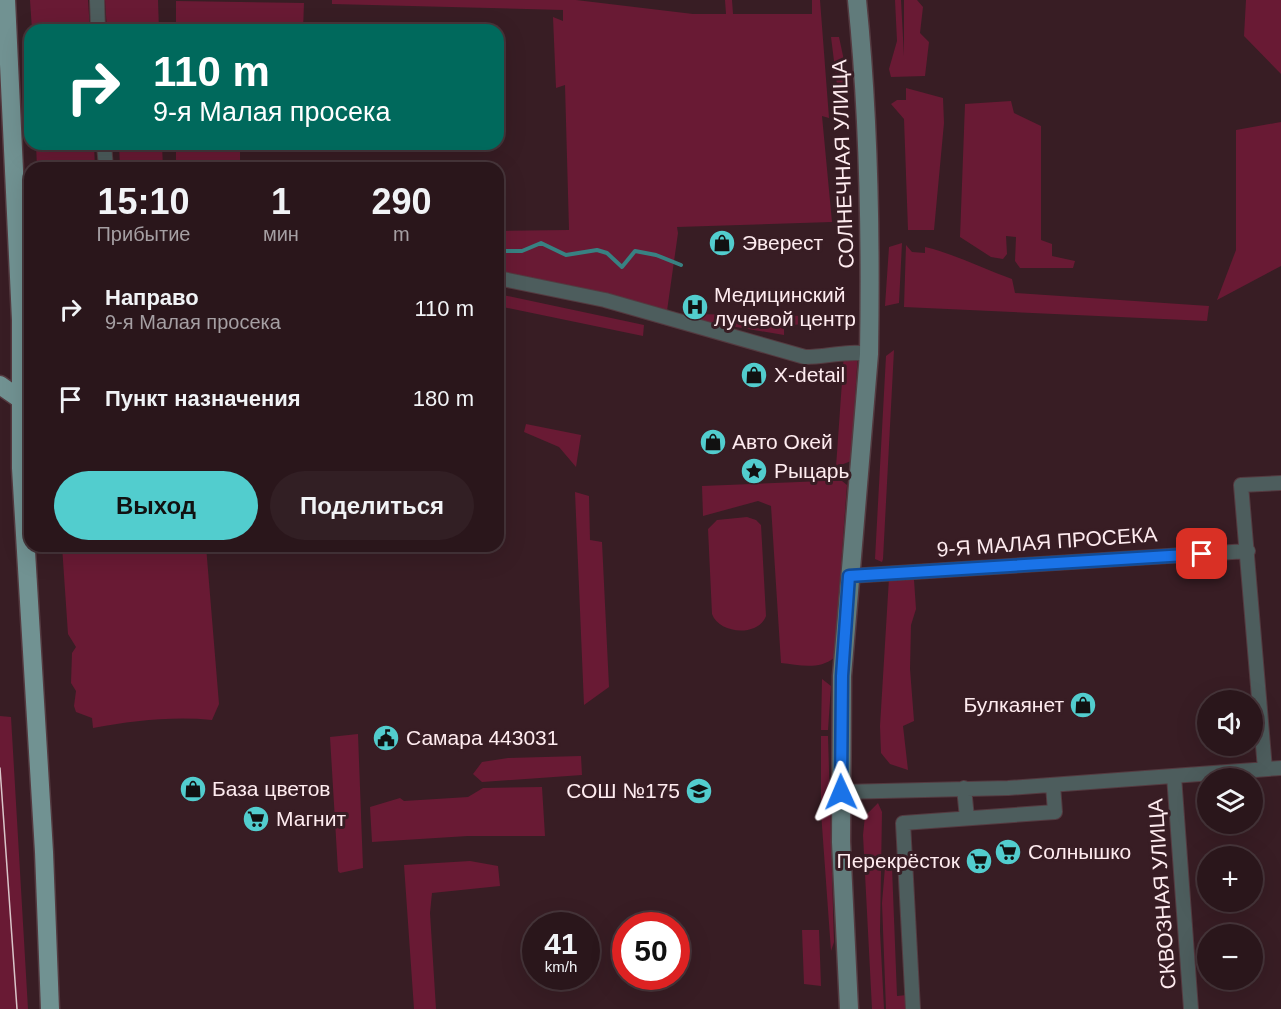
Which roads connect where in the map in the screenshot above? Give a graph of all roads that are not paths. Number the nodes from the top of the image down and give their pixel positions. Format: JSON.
{"nodes":[{"id":1,"x":6,"y":0,"type":"edge"},
{"id":2,"x":97,"y":0,"type":"edge"},
{"id":3,"x":857,"y":0,"type":"edge"},
{"id":4,"x":98,"y":24,"type":"edge"},
{"id":5,"x":504,"y":279,"type":"edge"},
{"id":6,"x":869,"y":354,"type":"junction"},
{"id":7,"x":24,"y":378,"type":"edge"},
{"id":8,"x":0,"y":385,"type":"edge"},
{"id":9,"x":0,"y":397,"type":"edge"},
{"id":10,"x":24,"y":397,"type":"edge"},
{"id":11,"x":24,"y":397,"type":"edge"},
{"id":12,"x":24,"y":415,"type":"edge"},
{"id":13,"x":1281,"y":483,"type":"edge"},
{"id":14,"x":24,"y":518,"type":"edge"},
{"id":15,"x":1248,"y":550,"type":"junction"},
{"id":16,"x":26,"y":552,"type":"edge"},
{"id":17,"x":849,"y":576,"type":"junction"},
{"id":18,"x":1281,"y":768,"type":"edge"},
{"id":19,"x":1265,"y":769,"type":"junction"},
{"id":20,"x":1174,"y":776,"type":"junction"},
{"id":21,"x":1053,"y":785,"type":"junction"},
{"id":22,"x":964,"y":788,"type":"junction"},
{"id":23,"x":841,"y":792,"type":"junction"},
{"id":24,"x":967,"y":818,"type":"junction"},
{"id":25,"x":50,"y":1009,"type":"edge"},
{"id":26,"x":849,"y":1009,"type":"edge"},
{"id":27,"x":913,"y":1009,"type":"edge"},
{"id":28,"x":1191,"y":1009,"type":"edge"}],
"edges":[{"from":1,"to":7,"type":"main road"},
{"from":2,"to":4,"type":"street"},
{"from":3,"to":6,"type":"main road","name":"СОЛНЕЧНАЯ УЛИЦА"},
{"from":5,"to":6,"type":"street"},
{"from":6,"to":17,"type":"main road","name":"СОЛНЕЧНАЯ УЛИЦА"},
{"from":8,"to":10,"type":"main road"},
{"from":9,"to":11,"type":"main road"},
{"from":12,"to":14,"type":"main road"},
{"from":13,"to":15,"type":"street"},
{"from":15,"to":17,"type":"street","name":"9-Я МАЛАЯ ПРОСЕКА"},
{"from":15,"to":19,"type":"street"},
{"from":16,"to":25,"type":"main road"},
{"from":17,"to":23,"type":"main road","name":"СОЛНЕЧНАЯ УЛИЦА"},
{"from":18,"to":19,"type":"street"},
{"from":19,"to":20,"type":"street"},
{"from":20,"to":21,"type":"street"},
{"from":20,"to":28,"type":"street","name":"СКВОЗНАЯ УЛИЦА"},
{"from":21,"to":22,"type":"street"},
{"from":21,"to":24,"type":"street"},
{"from":22,"to":23,"type":"street"},
{"from":22,"to":24,"type":"street"},
{"from":23,"to":26,"type":"main road","name":"СОЛНЕЧНАЯ УЛИЦА"},
{"from":24,"to":27,"type":"street"}]}
